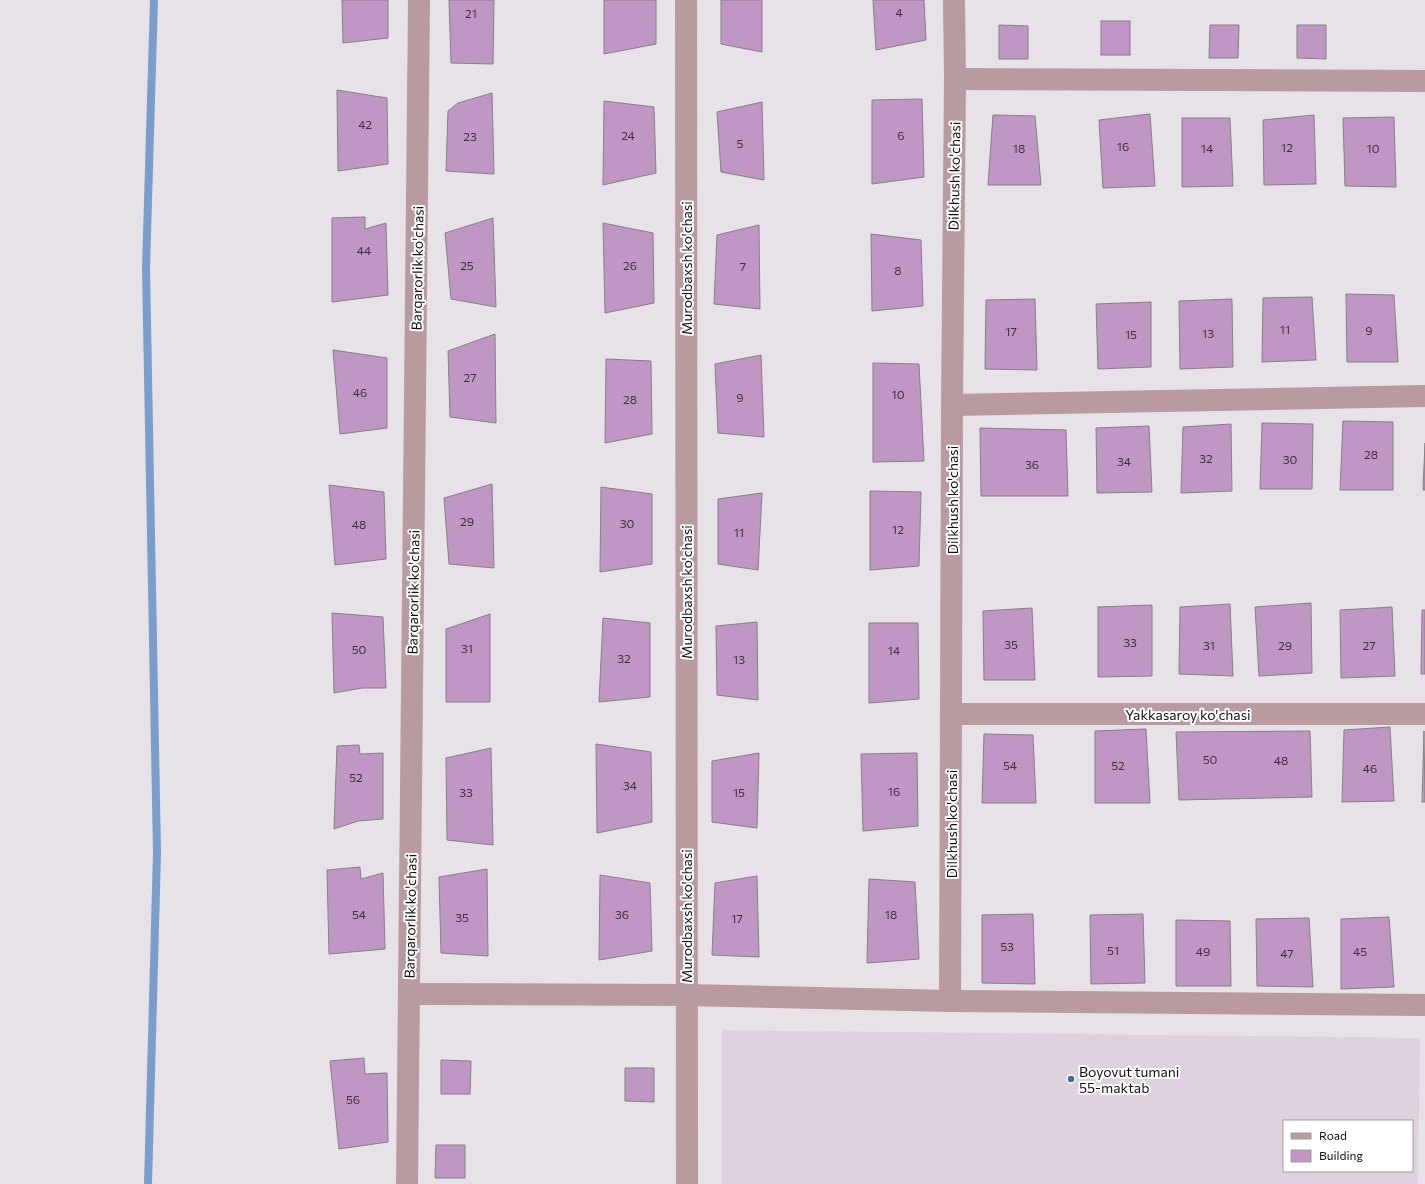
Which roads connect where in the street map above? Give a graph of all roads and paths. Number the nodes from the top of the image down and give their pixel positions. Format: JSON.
{"nodes":[{"id":1,"x":419,"y":0,"type":"edge"},
{"id":2,"x":686,"y":0,"type":"edge"},
{"id":3,"x":954,"y":0,"type":"edge"},
{"id":4,"x":955,"y":79,"type":"junction"},
{"id":5,"x":1425,"y":81,"type":"edge"},
{"id":6,"x":1425,"y":396,"type":"edge"},
{"id":7,"x":952,"y":405,"type":"junction"},
{"id":8,"x":952,"y":714,"type":"junction"},
{"id":9,"x":1425,"y":714,"type":"edge"},
{"id":10,"x":409,"y":994,"type":"junction"},
{"id":11,"x":686,"y":995,"type":"junction"},
{"id":12,"x":950,"y":1001,"type":"junction"},
{"id":13,"x":1425,"y":1005,"type":"edge"},
{"id":14,"x":407,"y":1184,"type":"edge"},
{"id":15,"x":687,"y":1184,"type":"edge"}],
"edges":[{"from":1,"to":10,"type":"street","name":"Barqarorlik ko'chasi"},
{"from":2,"to":11,"type":"street","name":"Murodbaxsh ko'chasi"},
{"from":3,"to":4,"type":"street","name":"Dilkhush ko'chasi"},
{"from":4,"to":5,"type":"street"},
{"from":4,"to":7,"type":"street","name":"Dilkhush ko'chasi"},
{"from":6,"to":7,"type":"street"},
{"from":7,"to":8,"type":"street","name":"Dilkhush ko'chasi"},
{"from":8,"to":9,"type":"street","name":"Yakkasaroy ko'chasi"},
{"from":8,"to":12,"type":"street","name":"Dilkhush ko'chasi"},
{"from":10,"to":11,"type":"street"},
{"from":10,"to":14,"type":"street","name":"Barqarorlik ko'chasi"},
{"from":11,"to":12,"type":"street"},
{"from":11,"to":15,"type":"street","name":"Murodbaxsh ko'chasi"},
{"from":12,"to":13,"type":"street"}]}
